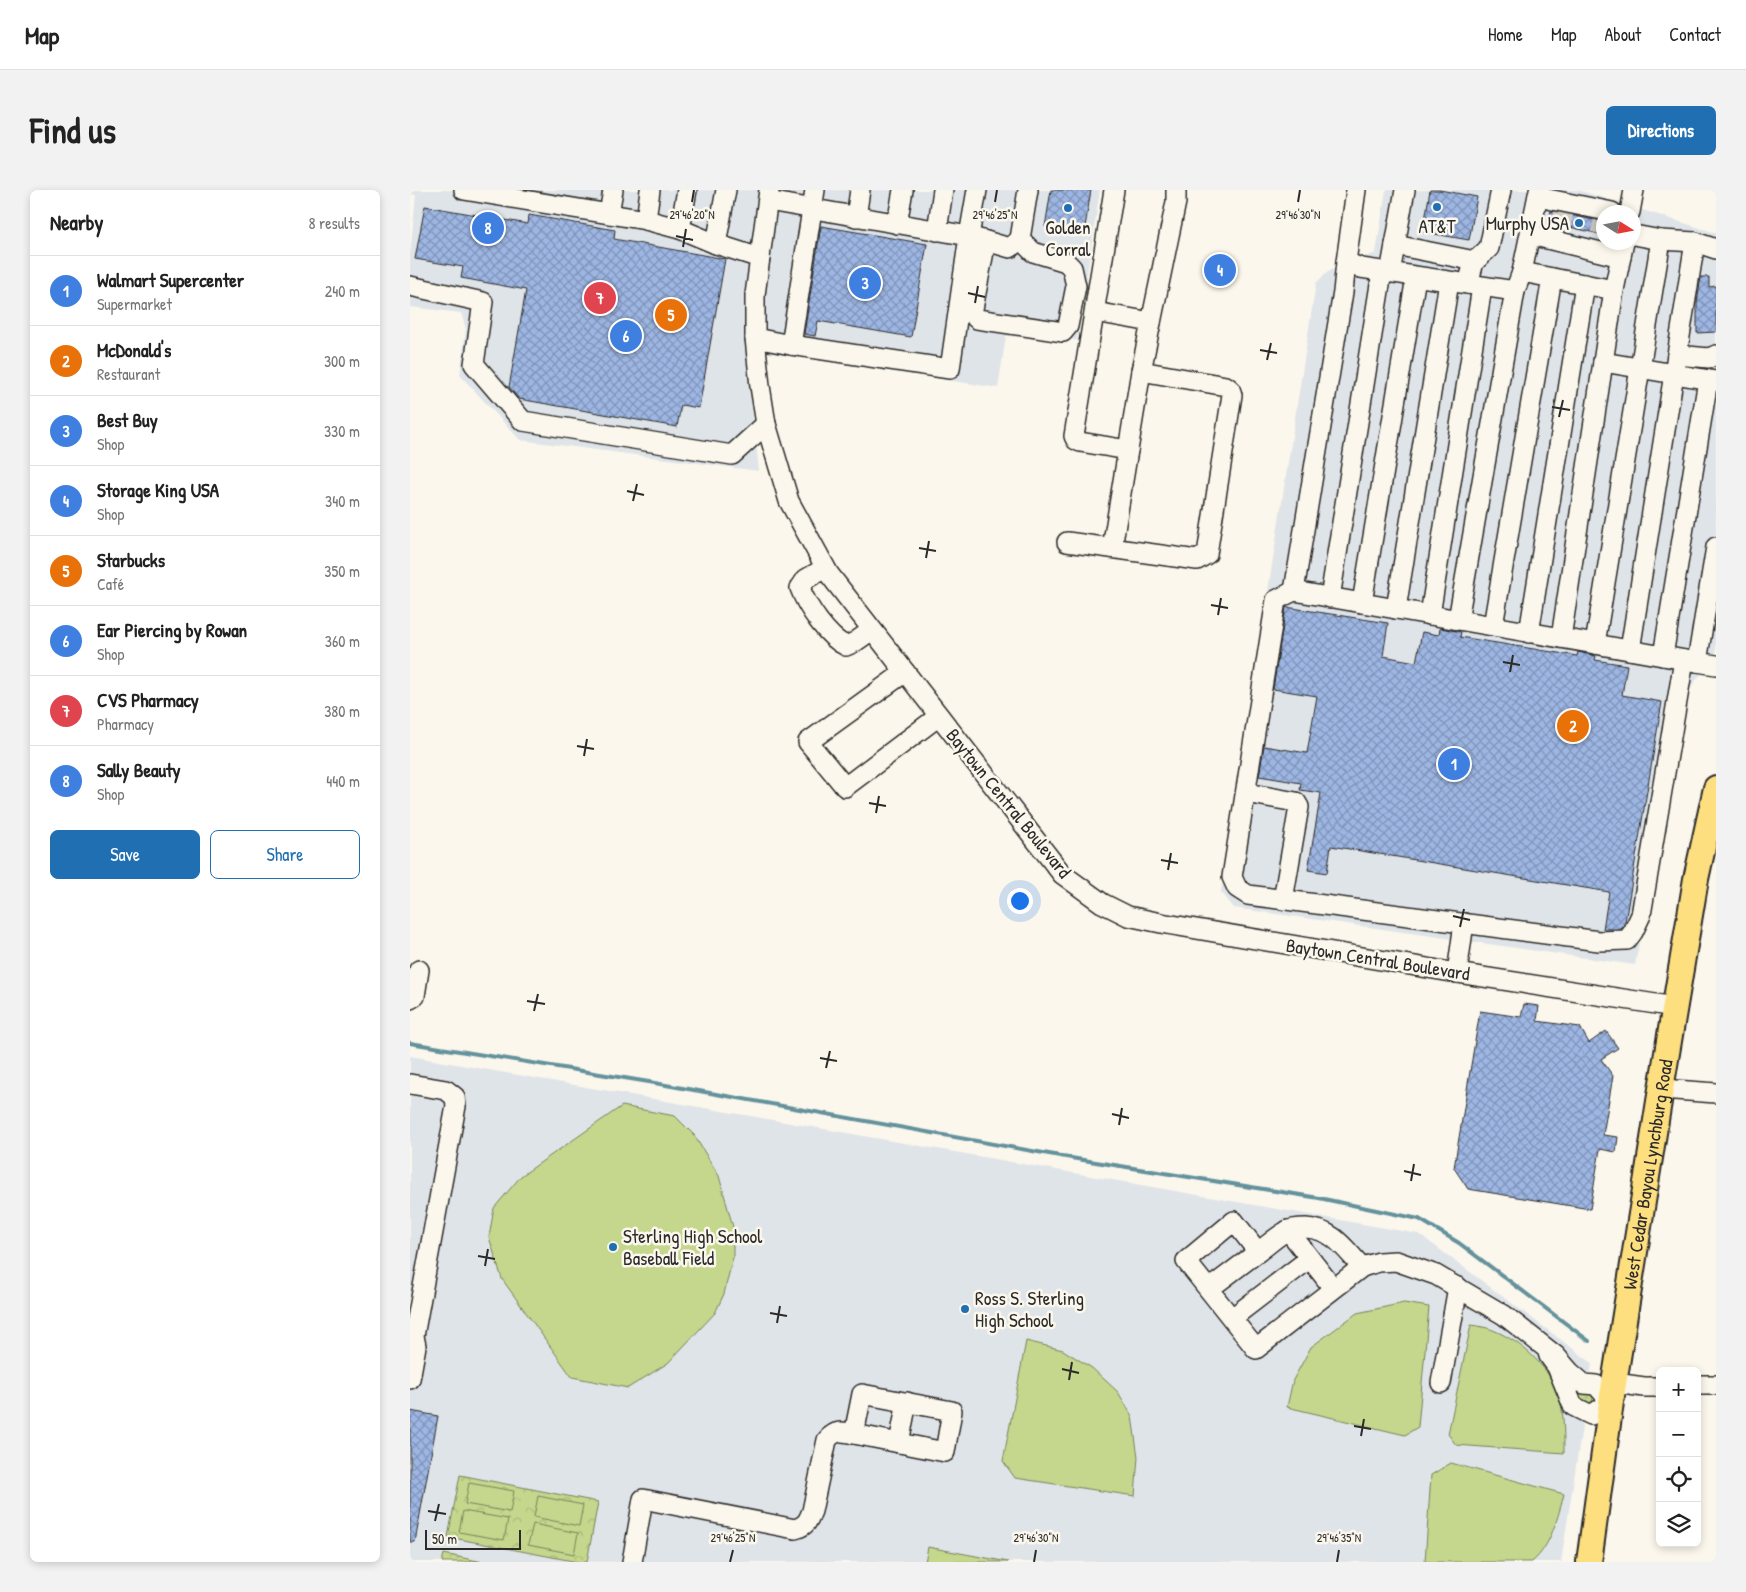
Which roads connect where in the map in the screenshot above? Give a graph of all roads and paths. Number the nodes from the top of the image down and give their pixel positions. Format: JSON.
{"nodes":[{"id":1,"x":464,"y":190,"type":"edge"},
{"id":2,"x":613,"y":190,"type":"edge"},
{"id":3,"x":650,"y":190,"type":"edge"},
{"id":4,"x":687,"y":190,"type":"edge"},
{"id":5,"x":726,"y":190,"type":"edge"},
{"id":6,"x":816,"y":190,"type":"edge"},
{"id":7,"x":860,"y":190,"type":"edge"},
{"id":8,"x":903,"y":190,"type":"edge"},
{"id":9,"x":944,"y":190,"type":"edge"},
{"id":10,"x":977,"y":190,"type":"edge"},
{"id":11,"x":1028,"y":190,"type":"edge"},
{"id":12,"x":1114,"y":190,"type":"edge"},
{"id":13,"x":1176,"y":190,"type":"edge"},
{"id":14,"x":1356,"y":190,"type":"edge"},
{"id":15,"x":1405,"y":190,"type":"edge"},
{"id":16,"x":1501,"y":190,"type":"edge"},
{"id":17,"x":1634,"y":190,"type":"edge"},
{"id":18,"x":498,"y":193,"type":"edge"},
{"id":19,"x":1539,"y":194,"type":"edge"},
{"id":20,"x":533,"y":196,"type":"edge"},
{"id":21,"x":768,"y":196,"type":"edge"},
{"id":22,"x":570,"y":199,"type":"edge"},
{"id":23,"x":1631,"y":205,"type":"edge"},
{"id":24,"x":812,"y":210,"type":"junction"},
{"id":25,"x":609,"y":214,"type":"junction"},
{"id":26,"x":856,"y":217,"type":"junction"},
{"id":27,"x":646,"y":220,"type":"junction"},
{"id":28,"x":1585,"y":223,"type":"edge"},
{"id":29,"x":897,"y":224,"type":"junction"},
{"id":30,"x":680,"y":229,"type":"junction"},
{"id":31,"x":937,"y":230,"type":"junction"},
{"id":32,"x":1596,"y":231,"type":"edge"},
{"id":33,"x":1531,"y":235,"type":"junction"},
{"id":34,"x":1641,"y":236,"type":"edge"},
{"id":35,"x":978,"y":238,"type":"junction"},
{"id":36,"x":1020,"y":239,"type":"junction"},
{"id":37,"x":1661,"y":240,"type":"junction"},
{"id":38,"x":1695,"y":242,"type":"junction"},
{"id":39,"x":716,"y":244,"type":"junction"},
{"id":40,"x":1395,"y":244,"type":"junction"},
{"id":41,"x":1716,"y":249,"type":"edge"},
{"id":42,"x":1622,"y":250,"type":"edge"},
{"id":43,"x":760,"y":258,"type":"junction"},
{"id":44,"x":1475,"y":260,"type":"junction"},
{"id":45,"x":1346,"y":262,"type":"junction"},
{"id":46,"x":1386,"y":272,"type":"junction"},
{"id":47,"x":1522,"y":272,"type":"junction"},
{"id":48,"x":1416,"y":277,"type":"junction"},
{"id":49,"x":1552,"y":278,"type":"junction"},
{"id":50,"x":1448,"y":282,"type":"junction"},
{"id":51,"x":1585,"y":284,"type":"junction"},
{"id":52,"x":410,"y":286,"type":"edge"},
{"id":53,"x":1475,"y":286,"type":"junction"},
{"id":54,"x":1614,"y":290,"type":"junction"},
{"id":55,"x":1515,"y":291,"type":"junction"},
{"id":56,"x":1095,"y":312,"type":"junction"},
{"id":57,"x":1151,"y":322,"type":"junction"},
{"id":58,"x":756,"y":338,"type":"junction"},
{"id":59,"x":791,"y":345,"type":"junction"},
{"id":60,"x":1677,"y":355,"type":"junction"},
{"id":61,"x":1716,"y":355,"type":"edge"},
{"id":62,"x":1603,"y":362,"type":"junction"},
{"id":63,"x":1640,"y":369,"type":"junction"},
{"id":64,"x":1141,"y":371,"type":"junction"},
{"id":65,"x":1674,"y":374,"type":"junction"},
{"id":66,"x":1712,"y":380,"type":"edge"},
{"id":67,"x":766,"y":424,"type":"junction"},
{"id":68,"x":1128,"y":450,"type":"junction"},
{"id":69,"x":1067,"y":542,"type":"dead end"},
{"id":70,"x":1716,"y":547,"type":"edge"},
{"id":71,"x":1112,"y":548,"type":"junction"},
{"id":72,"x":825,"y":568,"type":"junction"},
{"id":73,"x":1294,"y":591,"type":"junction"},
{"id":74,"x":1330,"y":598,"type":"junction"},
{"id":75,"x":1362,"y":603,"type":"junction"},
{"id":76,"x":1396,"y":610,"type":"junction"},
{"id":77,"x":1430,"y":615,"type":"junction"},
{"id":78,"x":1458,"y":620,"type":"junction"},
{"id":79,"x":1494,"y":626,"type":"junction"},
{"id":80,"x":872,"y":630,"type":"junction"},
{"id":81,"x":1529,"y":633,"type":"junction"},
{"id":82,"x":1561,"y":638,"type":"junction"},
{"id":83,"x":1596,"y":644,"type":"junction"},
{"id":84,"x":1630,"y":650,"type":"junction"},
{"id":85,"x":1663,"y":656,"type":"junction"},
{"id":86,"x":1690,"y":661,"type":"junction"},
{"id":87,"x":1716,"y":665,"type":"edge"},
{"id":88,"x":905,"y":672,"type":"junction"},
{"id":89,"x":939,"y":716,"type":"junction"},
{"id":90,"x":1716,"y":788,"type":"edge"},
{"id":91,"x":1246,"y":793,"type":"junction"},
{"id":92,"x":1284,"y":900,"type":"junction"},
{"id":93,"x":1464,"y":923,"type":"junction"},
{"id":94,"x":419,"y":970,"type":"dead end"},
{"id":95,"x":1457,"y":973,"type":"junction"},
{"id":96,"x":410,"y":999,"type":"edge"},
{"id":97,"x":1675,"y":1007,"type":"junction"},
{"id":98,"x":410,"y":1084,"type":"edge"},
{"id":99,"x":1661,"y":1088,"type":"junction"},
{"id":100,"x":1716,"y":1093,"type":"edge"},
{"id":101,"x":1288,"y":1230,"type":"junction"},
{"id":102,"x":1258,"y":1252,"type":"junction"},
{"id":103,"x":1309,"y":1259,"type":"junction"},
{"id":104,"x":1362,"y":1267,"type":"junction"},
{"id":105,"x":1333,"y":1288,"type":"junction"},
{"id":106,"x":1458,"y":1288,"type":"junction"},
{"id":107,"x":1209,"y":1290,"type":"junction"},
{"id":108,"x":1232,"y":1318,"type":"junction"},
{"id":109,"x":412,"y":1336,"type":"edge"},
{"id":110,"x":1547,"y":1349,"type":"junction"},
{"id":111,"x":410,"y":1379,"type":"edge"},
{"id":112,"x":1441,"y":1383,"type":"dead end"},
{"id":113,"x":1701,"y":1385,"type":"edge"},
{"id":114,"x":1716,"y":1385,"type":"edge"},
{"id":115,"x":1656,"y":1387,"type":"edge"},
{"id":116,"x":1613,"y":1393,"type":"junction"},
{"id":117,"x":907,"y":1402,"type":"junction"},
{"id":118,"x":854,"y":1434,"type":"junction"},
{"id":119,"x":899,"y":1443,"type":"junction"},
{"id":120,"x":632,"y":1562,"type":"edge"},
{"id":121,"x":1589,"y":1562,"type":"edge"}],
"edges":[{"from":1,"to":18,"type":"street"},
{"from":2,"to":25,"type":"street"},
{"from":3,"to":27,"type":"street"},
{"from":4,"to":30,"type":"street"},
{"from":5,"to":39,"type":"street"},
{"from":6,"to":24,"type":"street"},
{"from":7,"to":26,"type":"street"},
{"from":8,"to":29,"type":"street"},
{"from":9,"to":31,"type":"street"},
{"from":10,"to":35,"type":"street"},
{"from":11,"to":36,"type":"street"},
{"from":12,"to":56,"type":"street"},
{"from":13,"to":57,"type":"street"},
{"from":14,"to":45,"type":"street"},
{"from":15,"to":40,"type":"street"},
{"from":16,"to":44,"type":"street"},
{"from":17,"to":23,"type":"street"},
{"from":18,"to":20,"type":"street"},
{"from":19,"to":28,"type":"street"},
{"from":19,"to":33,"type":"street"},
{"from":20,"to":22,"type":"street"},
{"from":21,"to":24,"type":"street"},
{"from":21,"to":43,"type":"street","name":"Baytown Central Boulevard"},
{"from":22,"to":25,"type":"street"},
{"from":24,"to":26,"type":"street"},
{"from":24,"to":59,"type":"street"},
{"from":25,"to":27,"type":"street"},
{"from":26,"to":29,"type":"street"},
{"from":27,"to":30,"type":"street"},
{"from":28,"to":32,"type":"street"},
{"from":28,"to":33,"type":"street"},
{"from":29,"to":31,"type":"street"},
{"from":30,"to":39,"type":"street"},
{"from":31,"to":35,"type":"street"},
{"from":33,"to":47,"type":"street"},
{"from":34,"to":37,"type":"street"},
{"from":35,"to":36,"type":"street"},
{"from":35,"to":36,"type":"street"},
{"from":35,"to":59,"type":"street"},
{"from":37,"to":38,"type":"street"},
{"from":37,"to":63,"type":"street"},
{"from":38,"to":41,"type":"street"},
{"from":38,"to":60,"type":"street"},
{"from":39,"to":43,"type":"street"},
{"from":40,"to":44,"type":"street"},
{"from":40,"to":46,"type":"street"},
{"from":42,"to":54,"type":"street"},
{"from":43,"to":58,"type":"street","name":"Baytown Central Boulevard"},
{"from":44,"to":53,"type":"street"},
{"from":45,"to":46,"type":"street"},
{"from":45,"to":73,"type":"street"},
{"from":46,"to":48,"type":"street"},
{"from":46,"to":74,"type":"street"},
{"from":47,"to":49,"type":"street"},
{"from":47,"to":55,"type":"street"},
{"from":48,"to":50,"type":"street"},
{"from":48,"to":75,"type":"street"},
{"from":49,"to":51,"type":"street"},
{"from":49,"to":79,"type":"street"},
{"from":50,"to":53,"type":"street"},
{"from":50,"to":76,"type":"street"},
{"from":51,"to":54,"type":"street"},
{"from":51,"to":81,"type":"street"},
{"from":52,"to":67,"type":"street"},
{"from":53,"to":55,"type":"street"},
{"from":53,"to":77,"type":"street"},
{"from":54,"to":62,"type":"street"},
{"from":55,"to":78,"type":"street"},
{"from":56,"to":57,"type":"street"},
{"from":56,"to":68,"type":"street"},
{"from":57,"to":64,"type":"street"},
{"from":58,"to":59,"type":"street"},
{"from":58,"to":67,"type":"street","name":"Baytown Central Boulevard"},
{"from":60,"to":61,"type":"street"},
{"from":60,"to":65,"type":"street"},
{"from":62,"to":63,"type":"street"},
{"from":62,"to":82,"type":"street"},
{"from":63,"to":65,"type":"street"},
{"from":63,"to":83,"type":"street"},
{"from":64,"to":68,"type":"street"},
{"from":64,"to":71,"type":"street"},
{"from":65,"to":66,"type":"street"},
{"from":65,"to":84,"type":"street"},
{"from":66,"to":85,"type":"street"},
{"from":67,"to":72,"type":"street","name":"Baytown Central Boulevard"},
{"from":68,"to":71,"type":"street"},
{"from":69,"to":71,"type":"street"},
{"from":70,"to":86,"type":"street"},
{"from":72,"to":80,"type":"street","name":"Baytown Central Boulevard"},
{"from":72,"to":80,"type":"street"},
{"from":73,"to":74,"type":"street"},
{"from":73,"to":91,"type":"street"},
{"from":74,"to":75,"type":"street"},
{"from":75,"to":76,"type":"street"},
{"from":76,"to":77,"type":"street"},
{"from":77,"to":78,"type":"street"},
{"from":78,"to":79,"type":"street"},
{"from":79,"to":81,"type":"street"},
{"from":80,"to":88,"type":"street","name":"Baytown Central Boulevard"},
{"from":81,"to":82,"type":"street"},
{"from":82,"to":83,"type":"street"},
{"from":83,"to":84,"type":"street"},
{"from":84,"to":85,"type":"street"},
{"from":85,"to":86,"type":"street"},
{"from":86,"to":87,"type":"street"},
{"from":86,"to":93,"type":"street"},
{"from":88,"to":89,"type":"street","name":"Baytown Central Boulevard"},
{"from":88,"to":89,"type":"street"},
{"from":89,"to":95,"type":"street","name":"Baytown Central Boulevard"},
{"from":90,"to":97,"type":"main road","name":"West Cedar Bayou Lynchburg Road"},
{"from":91,"to":92,"type":"street"},
{"from":91,"to":92,"type":"street"},
{"from":92,"to":93,"type":"street"},
{"from":93,"to":95,"type":"street"},
{"from":94,"to":96,"type":"street"},
{"from":95,"to":97,"type":"street","name":"Baytown Central Boulevard"},
{"from":97,"to":99,"type":"main road","name":"West Cedar Bayou Lynchburg Road"},
{"from":98,"to":109,"type":"street"},
{"from":99,"to":100,"type":"street"},
{"from":99,"to":116,"type":"main road","name":"West Cedar Bayou Lynchburg Road"},
{"from":101,"to":102,"type":"street"},
{"from":101,"to":103,"type":"street"},
{"from":101,"to":104,"type":"street"},
{"from":102,"to":107,"type":"street"},
{"from":102,"to":107,"type":"street"},
{"from":103,"to":105,"type":"street"},
{"from":103,"to":108,"type":"street"},
{"from":104,"to":105,"type":"street"},
{"from":104,"to":106,"type":"street"},
{"from":105,"to":108,"type":"street"},
{"from":106,"to":110,"type":"street"},
{"from":106,"to":112,"type":"street"},
{"from":107,"to":108,"type":"street"},
{"from":109,"to":111,"type":"street"},
{"from":110,"to":116,"type":"street"},
{"from":110,"to":116,"type":"street"},
{"from":113,"to":114,"type":"street"},
{"from":115,"to":116,"type":"street"},
{"from":116,"to":121,"type":"main road","name":"West Cedar Bayou Lynchburg Road"},
{"from":117,"to":118,"type":"street"},
{"from":117,"to":119,"type":"street"},
{"from":117,"to":119,"type":"street"},
{"from":118,"to":119,"type":"street"},
{"from":118,"to":120,"type":"street"}]}
